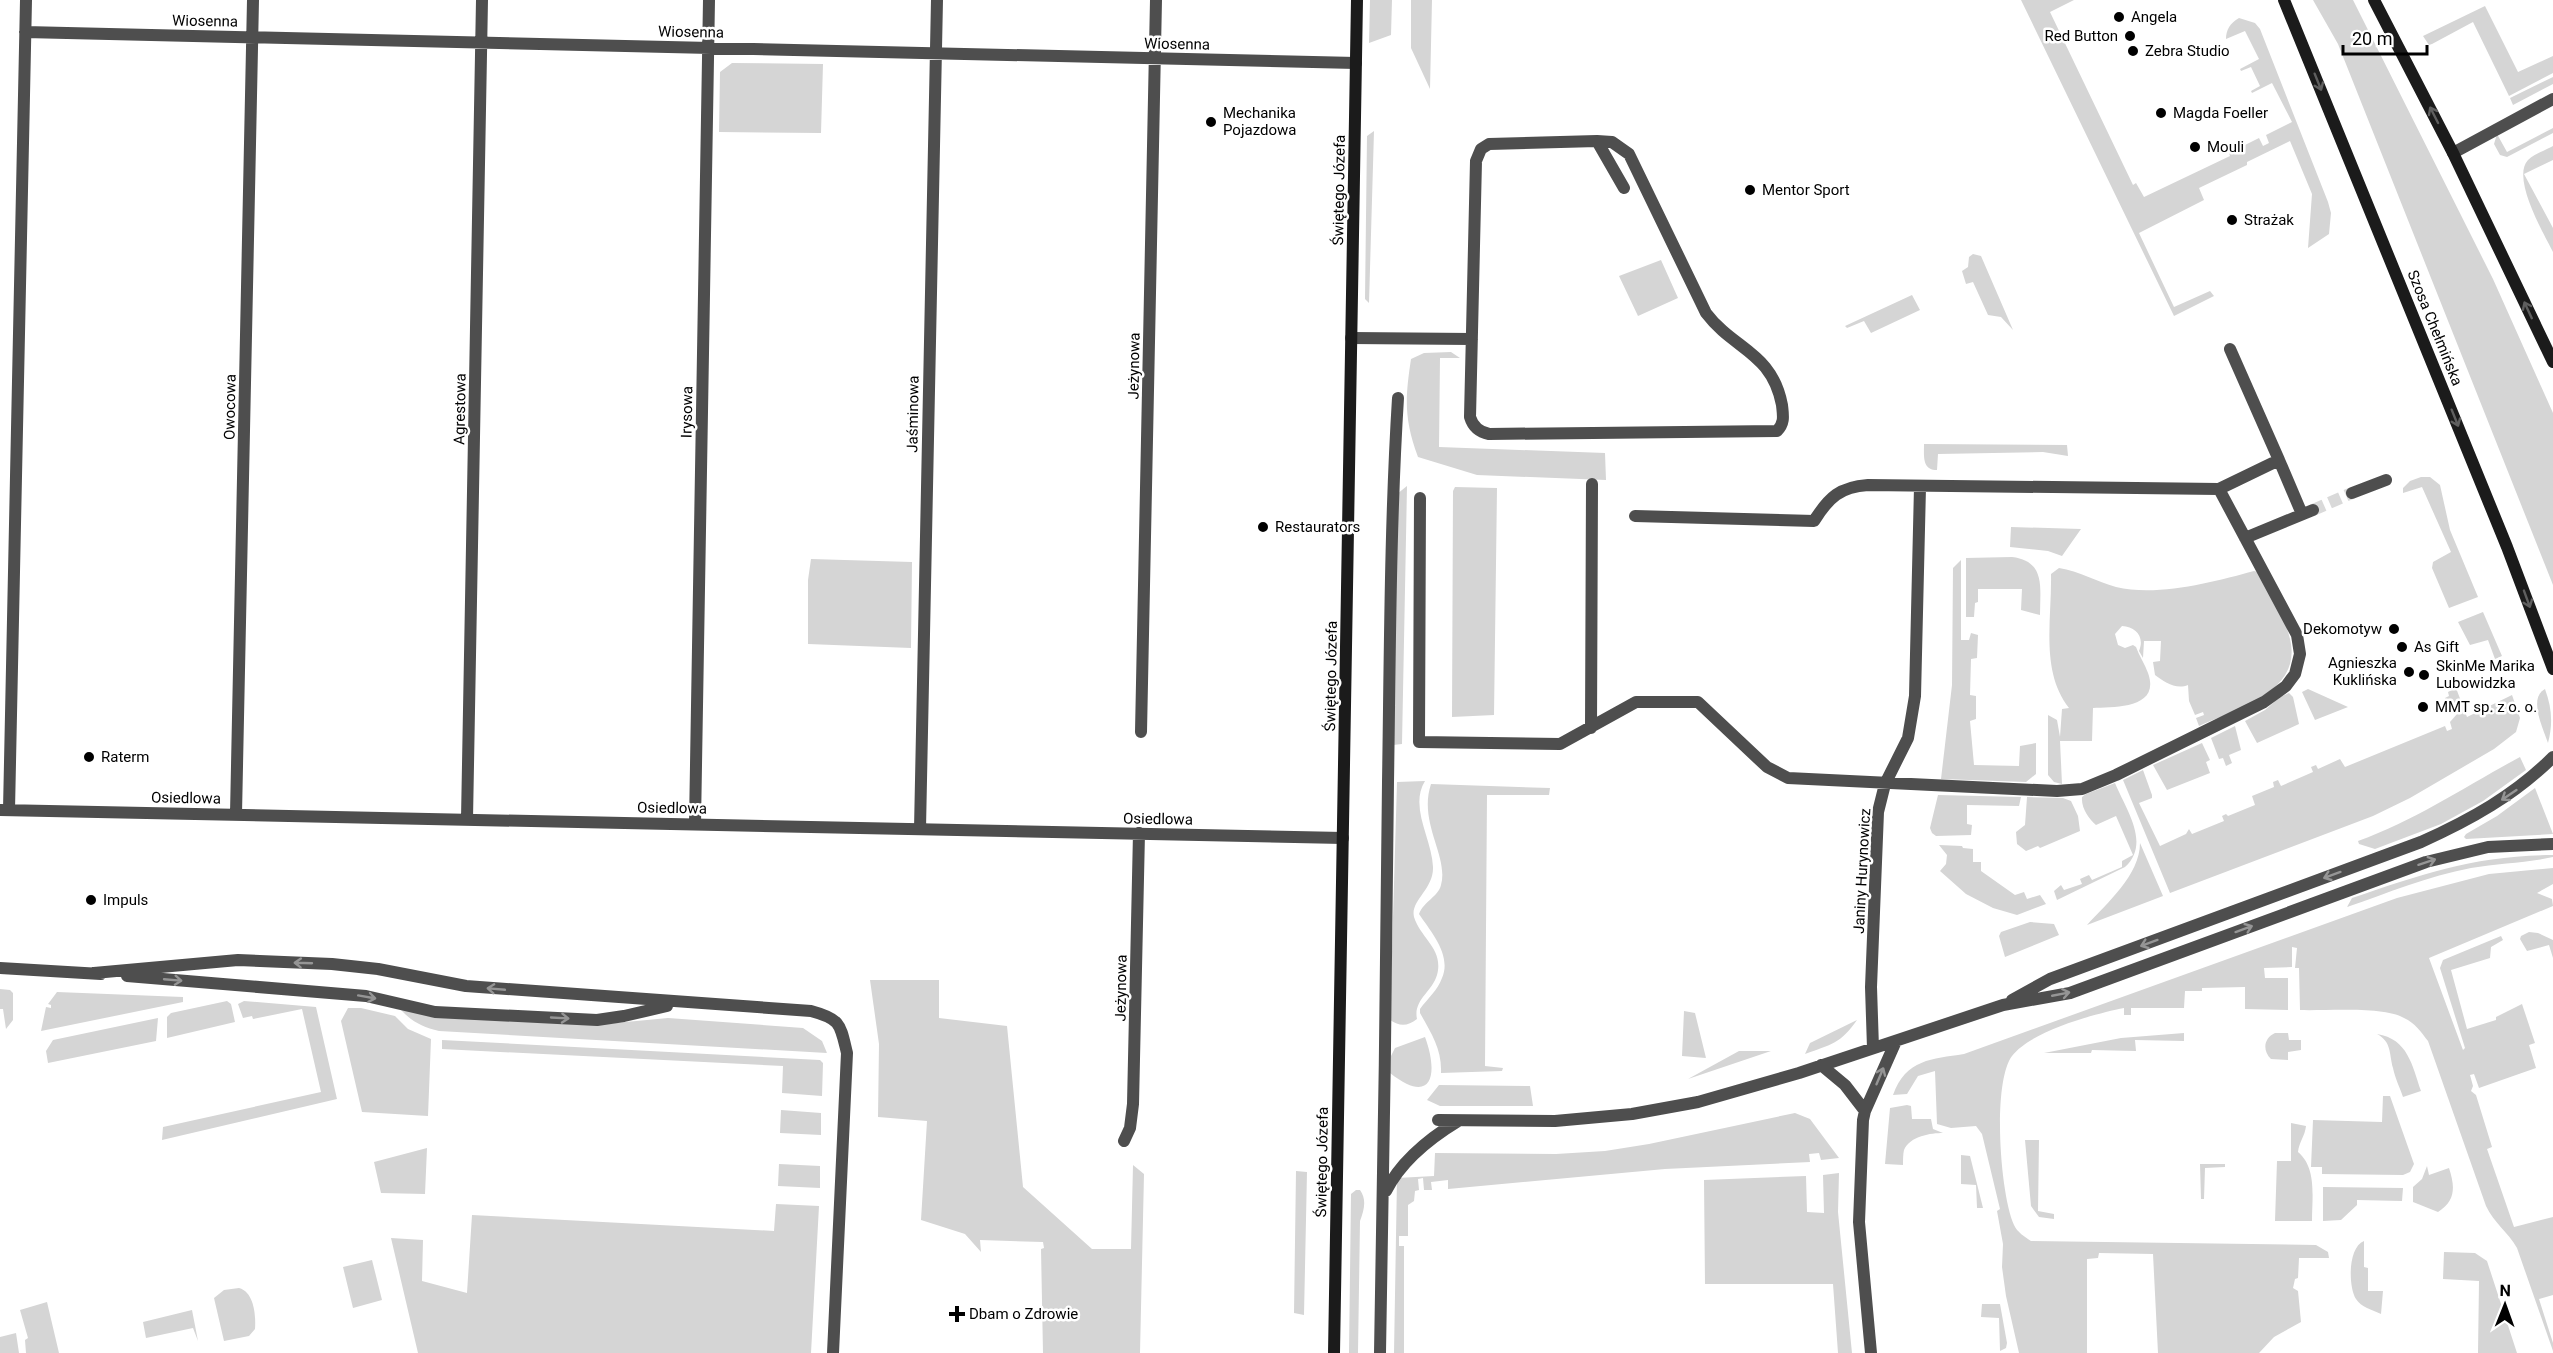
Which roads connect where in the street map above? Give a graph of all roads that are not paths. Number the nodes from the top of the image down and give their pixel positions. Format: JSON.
{"nodes":[{"id":1,"x":26,"y":0,"type":"edge"},
{"id":2,"x":253,"y":0,"type":"edge"},
{"id":3,"x":482,"y":0,"type":"edge"},
{"id":4,"x":709,"y":0,"type":"edge"},
{"id":5,"x":936,"y":0,"type":"edge"},
{"id":6,"x":1156,"y":0,"type":"edge"},
{"id":7,"x":1357,"y":0,"type":"edge"},
{"id":8,"x":2284,"y":0,"type":"edge"},
{"id":9,"x":2374,"y":0,"type":"edge"},
{"id":10,"x":25,"y":32,"type":"junction"},
{"id":11,"x":252,"y":37,"type":"junction"},
{"id":12,"x":482,"y":43,"type":"junction"},
{"id":13,"x":708,"y":48,"type":"junction"},
{"id":14,"x":935,"y":54,"type":"junction"},
{"id":15,"x":1155,"y":58,"type":"junction"},
{"id":16,"x":1356,"y":63,"type":"junction"},
{"id":17,"x":2553,"y":99,"type":"edge"},
{"id":18,"x":1597,"y":141,"type":"junction"},
{"id":19,"x":2453,"y":153,"type":"junction"},
{"id":20,"x":1624,"y":188,"type":"dead end"},
{"id":21,"x":1351,"y":338,"type":"junction"},
{"id":22,"x":1472,"y":339,"type":"junction"},
{"id":23,"x":2230,"y":349,"type":"dead end"},
{"id":24,"x":2553,"y":363,"type":"edge"},
{"id":25,"x":1398,"y":398,"type":"dead end"},
{"id":26,"x":2279,"y":460,"type":"junction"},
{"id":27,"x":2386,"y":480,"type":"dead end"},
{"id":28,"x":1592,"y":484,"type":"dead end"},
{"id":29,"x":1920,"y":487,"type":"junction"},
{"id":30,"x":2219,"y":489,"type":"junction"},
{"id":31,"x":2352,"y":494,"type":"tunnel mouth"},
{"id":32,"x":1420,"y":498,"type":"dead end"},
{"id":33,"x":1635,"y":516,"type":"dead end"},
{"id":34,"x":2245,"y":537,"type":"junction"},
{"id":35,"x":2553,"y":669,"type":"edge"},
{"id":36,"x":1591,"y":728,"type":"junction"},
{"id":37,"x":1141,"y":732,"type":"dead end"},
{"id":38,"x":2553,"y":757,"type":"edge"},
{"id":39,"x":1885,"y":784,"type":"junction"},
{"id":40,"x":5,"y":810,"type":"edge"},
{"id":41,"x":236,"y":814,"type":"junction"},
{"id":42,"x":467,"y":819,"type":"junction"},
{"id":43,"x":695,"y":824,"type":"junction"},
{"id":44,"x":920,"y":829,"type":"junction"},
{"id":45,"x":1139,"y":833,"type":"junction"},
{"id":46,"x":1343,"y":838,"type":"junction"},
{"id":47,"x":2553,"y":844,"type":"edge"},
{"id":48,"x":0,"y":968,"type":"edge"},
{"id":49,"x":94,"y":973,"type":"junction"},
{"id":50,"x":680,"y":1003,"type":"junction"},
{"id":51,"x":2003,"y":1005,"type":"junction"},
{"id":52,"x":1896,"y":1041,"type":"junction"},
{"id":53,"x":1873,"y":1048,"type":"junction"},
{"id":54,"x":1821,"y":1065,"type":"junction"},
{"id":55,"x":1865,"y":1111,"type":"junction"},
{"id":56,"x":1438,"y":1120,"type":"dead end"},
{"id":57,"x":1459,"y":1120,"type":"junction"},
{"id":58,"x":1124,"y":1141,"type":"dead end"},
{"id":59,"x":1384,"y":1196,"type":"junction"},
{"id":60,"x":833,"y":1353,"type":"edge"},
{"id":61,"x":1334,"y":1353,"type":"edge"},
{"id":62,"x":1380,"y":1353,"type":"edge"},
{"id":63,"x":1871,"y":1353,"type":"edge"}],
"edges":[{"from":1,"to":10,"type":"street"},
{"from":2,"to":11,"type":"street","name":"Owocowa"},
{"from":3,"to":12,"type":"street","name":"Agrestowa"},
{"from":4,"to":13,"type":"street","name":"Irysowa"},
{"from":5,"to":14,"type":"street","name":"Jaśminowa"},
{"from":6,"to":15,"type":"street","name":"Jeżynowa"},
{"from":7,"to":16,"type":"street","name":"Świętego Józefa"},
{"from":8,"to":35,"type":"street","name":"Szosa Chełmińska","one_way":true},
{"from":19,"to":9,"type":"street","one_way":true},
{"from":10,"to":11,"type":"street","name":"Wiosenna"},
{"from":10,"to":40,"type":"street"},
{"from":11,"to":12,"type":"street","name":"Wiosenna"},
{"from":11,"to":41,"type":"street","name":"Owocowa"},
{"from":12,"to":13,"type":"street","name":"Wiosenna"},
{"from":12,"to":42,"type":"street","name":"Agrestowa"},
{"from":13,"to":14,"type":"street","name":"Wiosenna"},
{"from":13,"to":43,"type":"street","name":"Irysowa"},
{"from":14,"to":15,"type":"street","name":"Wiosenna"},
{"from":14,"to":44,"type":"street","name":"Jaśminowa"},
{"from":15,"to":16,"type":"street","name":"Wiosenna"},
{"from":15,"to":37,"type":"street","name":"Jeżynowa"},
{"from":16,"to":21,"type":"street","name":"Świętego Józefa"},
{"from":17,"to":19,"type":"street"},
{"from":18,"to":20,"type":"street"},
{"from":18,"to":22,"type":"street"},
{"from":18,"to":22,"type":"street"},
{"from":24,"to":19,"type":"street","one_way":true},
{"from":21,"to":22,"type":"street"},
{"from":21,"to":46,"type":"street","name":"Świętego Józefa"},
{"from":23,"to":26,"type":"street"},
{"from":25,"to":59,"type":"street"},
{"from":26,"to":30,"type":"street"},
{"from":26,"to":34,"type":"street"},
{"from":27,"to":31,"type":"street"},
{"from":28,"to":36,"type":"street"},
{"from":29,"to":30,"type":"street"},
{"from":29,"to":33,"type":"street"},
{"from":29,"to":39,"type":"street","name":"Janiny Hurynowicz"},
{"from":30,"to":34,"type":"street"},
{"from":32,"to":36,"type":"street"},
{"from":34,"to":39,"type":"street"},
{"from":36,"to":39,"type":"street"},
{"from":38,"to":51,"type":"street","one_way":true},
{"from":39,"to":53,"type":"street","name":"Janiny Hurynowicz"},
{"from":40,"to":41,"type":"street","name":"Osiedlowa"},
{"from":41,"to":42,"type":"street","name":"Osiedlowa"},
{"from":42,"to":43,"type":"street","name":"Osiedlowa"},
{"from":43,"to":44,"type":"street","name":"Osiedlowa"},
{"from":44,"to":45,"type":"street","name":"Osiedlowa"},
{"from":45,"to":46,"type":"street","name":"Osiedlowa"},
{"from":45,"to":58,"type":"street","name":"Jeżynowa"},
{"from":46,"to":61,"type":"street","name":"Świętego Józefa"},
{"from":51,"to":47,"type":"street","one_way":true},
{"from":48,"to":49,"type":"street"},
{"from":50,"to":49,"type":"street","one_way":true},
{"from":49,"to":50,"type":"street","one_way":true},
{"from":50,"to":60,"type":"street"},
{"from":51,"to":52,"type":"street"},
{"from":52,"to":53,"type":"street"},
{"from":55,"to":52,"type":"street","one_way":true},
{"from":53,"to":54,"type":"street"},
{"from":54,"to":55,"type":"street"},
{"from":54,"to":57,"type":"street"},
{"from":55,"to":63,"type":"street"},
{"from":56,"to":57,"type":"street"},
{"from":57,"to":59,"type":"street"},
{"from":59,"to":62,"type":"street"}]}
